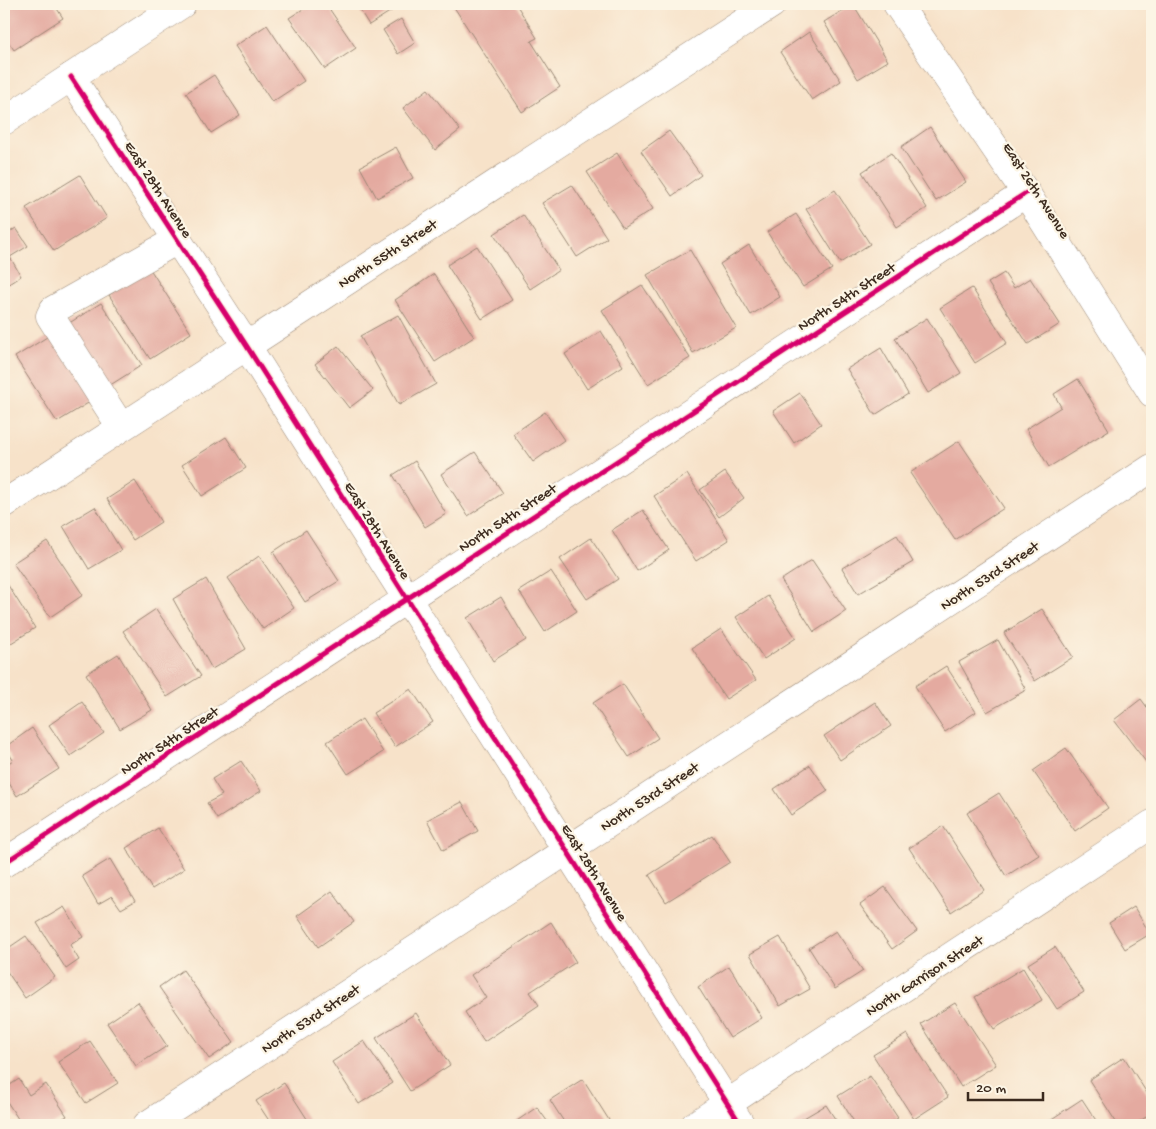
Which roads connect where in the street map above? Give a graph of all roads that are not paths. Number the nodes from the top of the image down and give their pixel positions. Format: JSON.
{"nodes":[{"id":1,"x":182,"y":4,"type":"edge"},
{"id":2,"x":772,"y":4,"type":"edge"},
{"id":3,"x":897,"y":4,"type":"edge"},
{"id":4,"x":71,"y":77,"type":"junction"},
{"id":5,"x":4,"y":121,"type":"edge"},
{"id":6,"x":1026,"y":193,"type":"junction"},
{"id":7,"x":177,"y":240,"type":"junction"},
{"id":8,"x":246,"y":345,"type":"junction"},
{"id":9,"x":1152,"y":392,"type":"edge"},
{"id":10,"x":121,"y":427,"type":"junction"},
{"id":11,"x":1152,"y":468,"type":"edge"},
{"id":12,"x":4,"y":504,"type":"edge"},
{"id":13,"x":406,"y":598,"type":"junction"},
{"id":14,"x":1152,"y":824,"type":"edge"},
{"id":15,"x":567,"y":850,"type":"junction"},
{"id":16,"x":4,"y":864,"type":"edge"},
{"id":17,"x":735,"y":1114,"type":"edge"},
{"id":18,"x":147,"y":1125,"type":"edge"},
{"id":19,"x":695,"y":1125,"type":"edge"}],
"edges":[{"from":1,"to":4,"type":"street"},
{"from":2,"to":8,"type":"street","name":"North 55th Street"},
{"from":3,"to":6,"type":"street","name":"East 26th Avenue"},
{"from":4,"to":5,"type":"street"},
{"from":4,"to":7,"type":"street","name":"East 28th Avenue"},
{"from":6,"to":9,"type":"street","name":"East 26th Avenue"},
{"from":6,"to":13,"type":"street","name":"North 54th Street"},
{"from":7,"to":8,"type":"street","name":"East 28th Avenue"},
{"from":7,"to":10,"type":"street"},
{"from":8,"to":10,"type":"street","name":"North 55th Street"},
{"from":8,"to":13,"type":"street","name":"East 28th Avenue"},
{"from":10,"to":12,"type":"street","name":"North 55th Street"},
{"from":11,"to":15,"type":"street","name":"North 53rd Street"},
{"from":13,"to":15,"type":"street","name":"East 28th Avenue"},
{"from":13,"to":16,"type":"street","name":"North 54th Street"},
{"from":14,"to":17,"type":"street","name":"North Garrison Street"},
{"from":15,"to":17,"type":"street","name":"East 28th Avenue"},
{"from":15,"to":18,"type":"street","name":"North 53rd Street"},
{"from":17,"to":19,"type":"street","name":"North Garrison Street"}]}
